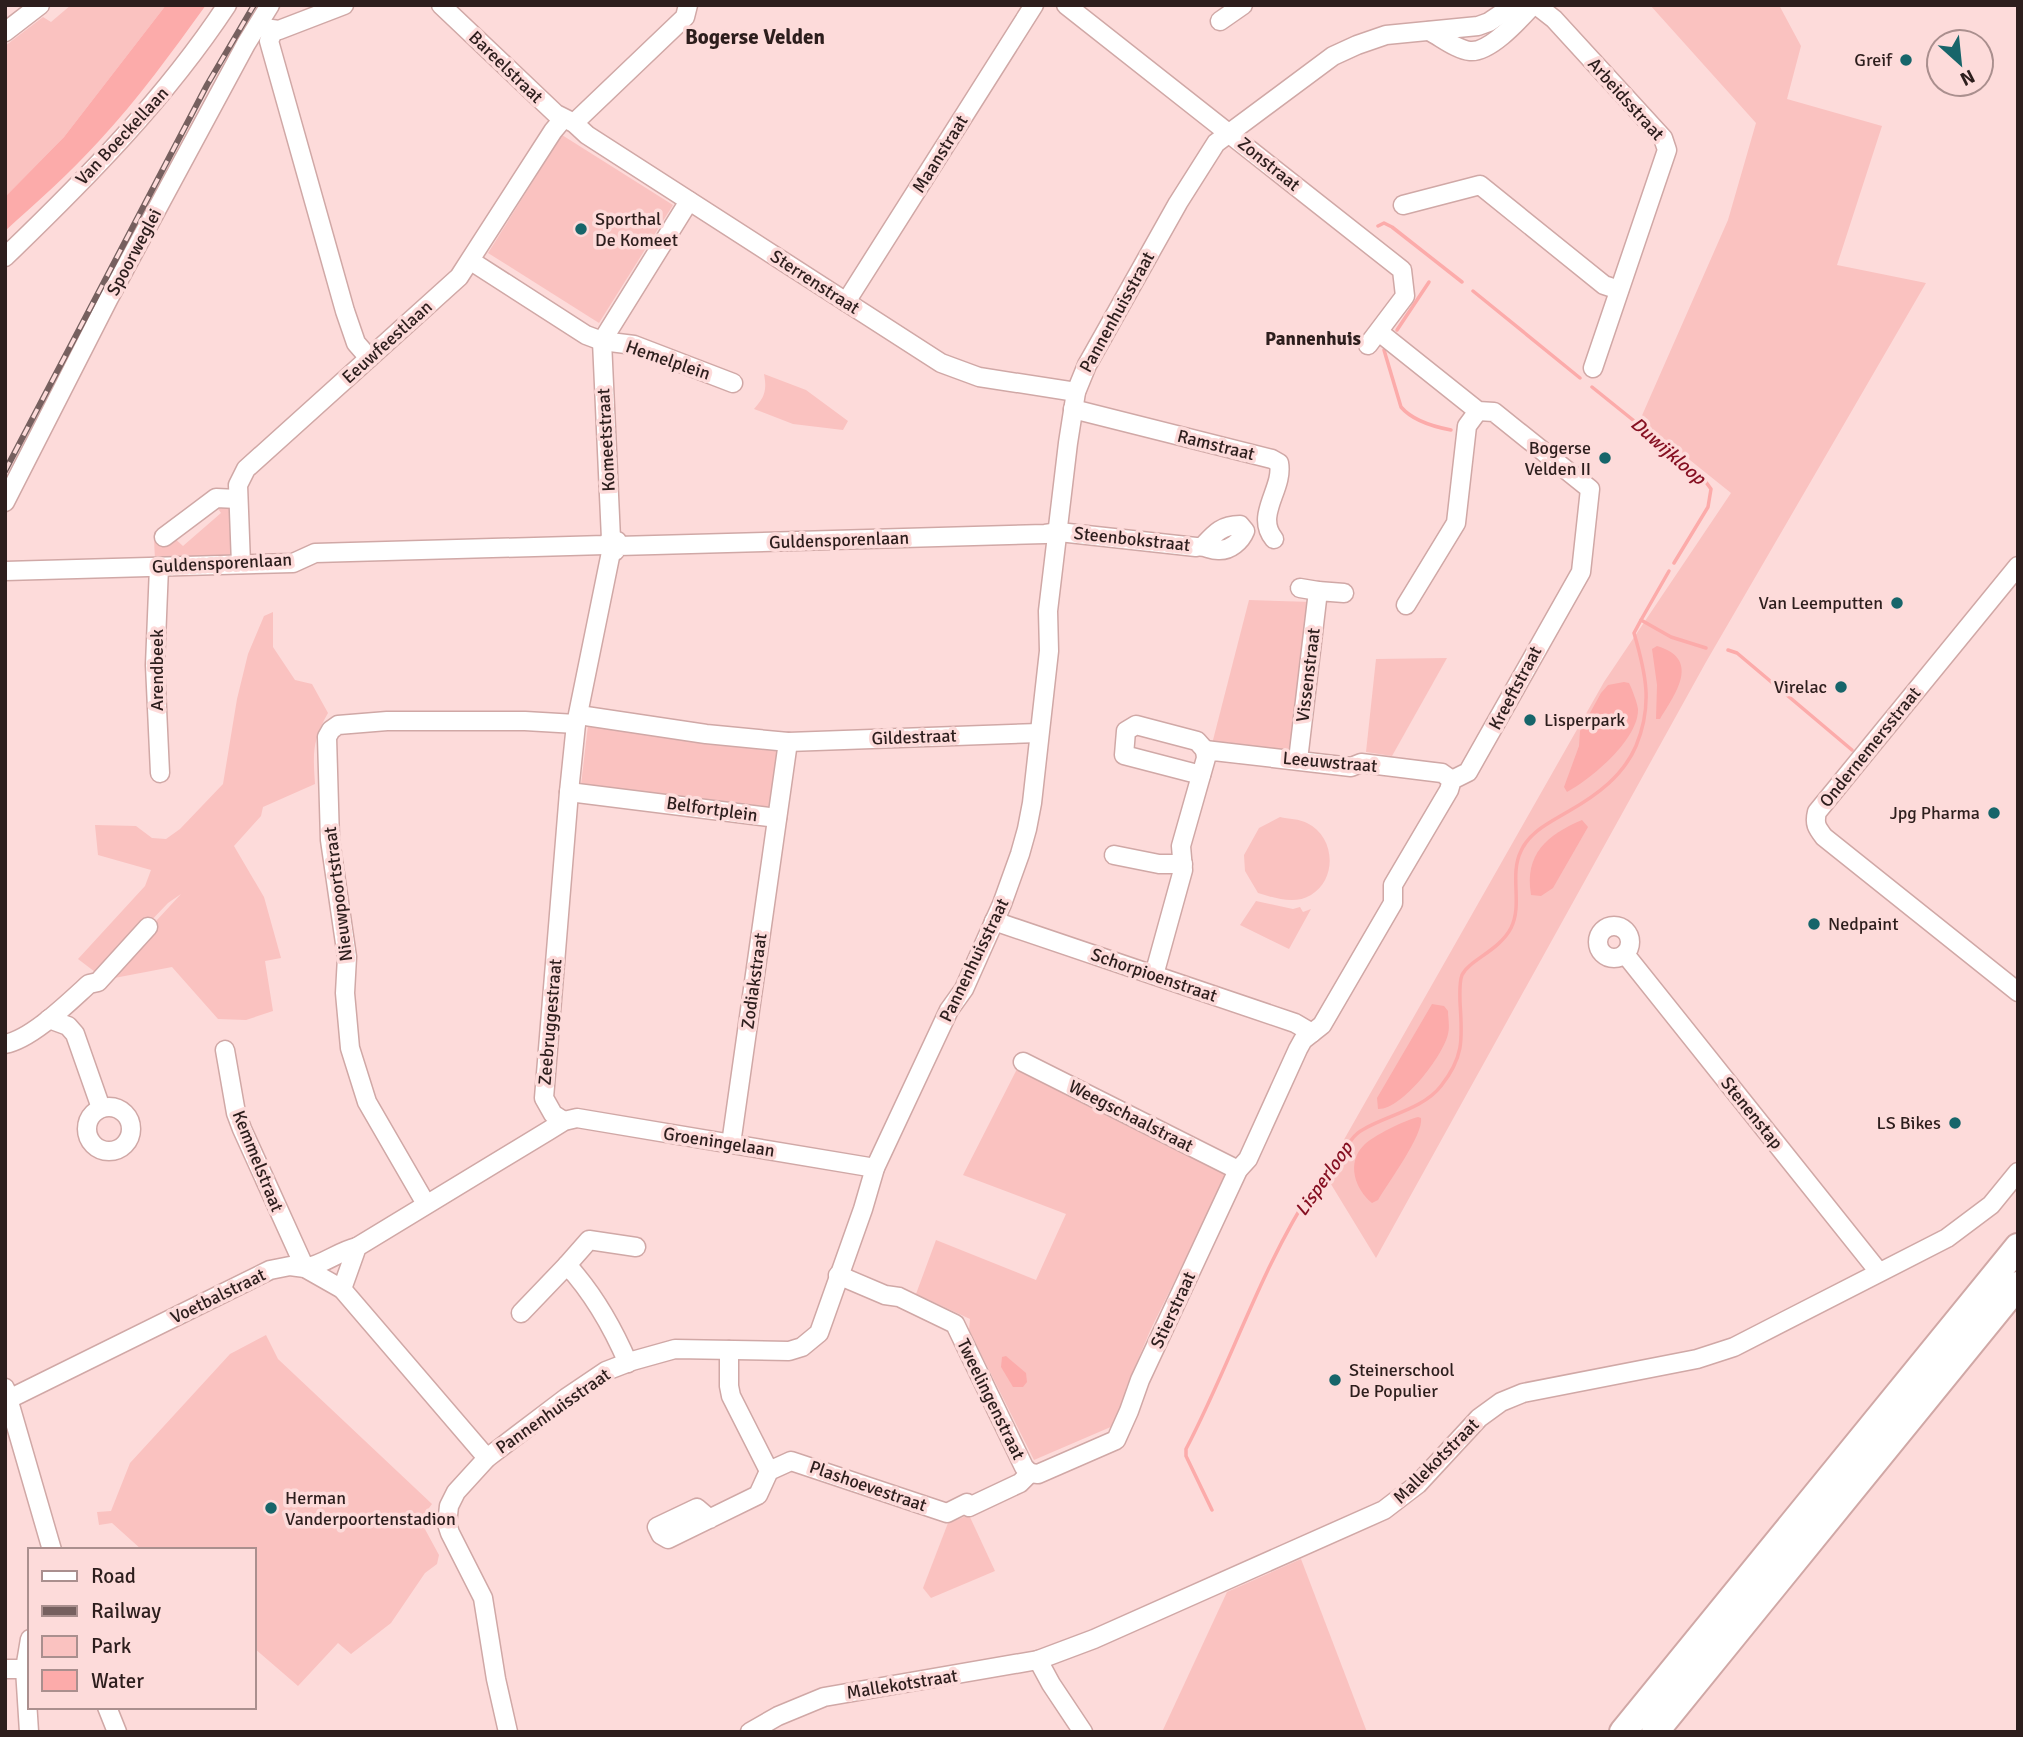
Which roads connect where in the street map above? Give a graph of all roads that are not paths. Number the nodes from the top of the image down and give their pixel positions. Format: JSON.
{"nodes":[{"id":1,"x":40,"y":5,"type":"edge"},
{"id":2,"x":226,"y":5,"type":"edge"},
{"id":3,"x":270,"y":5,"type":"edge"},
{"id":4,"x":344,"y":5,"type":"edge"},
{"id":5,"x":441,"y":5,"type":"edge"},
{"id":6,"x":688,"y":5,"type":"edge"},
{"id":7,"x":1034,"y":5,"type":"edge"},
{"id":8,"x":1066,"y":5,"type":"edge"},
{"id":9,"x":1243,"y":5,"type":"edge"},
{"id":10,"x":1535,"y":5,"type":"edge"},
{"id":11,"x":1509,"y":7,"type":"edge"},
{"id":12,"x":1220,"y":21,"type":"dead end"},
{"id":13,"x":266,"y":27,"type":"junction"},
{"id":14,"x":1429,"y":31,"type":"junction"},
{"id":15,"x":5,"y":32,"type":"edge"},
{"id":16,"x":568,"y":121,"type":"junction"},
{"id":17,"x":1230,"y":132,"type":"junction"},
{"id":18,"x":689,"y":201,"type":"junction"},
{"id":19,"x":1403,"y":205,"type":"dead end"},
{"id":20,"x":5,"y":257,"type":"edge"},
{"id":21,"x":471,"y":261,"type":"junction"},
{"id":22,"x":1619,"y":290,"type":"junction"},
{"id":23,"x":846,"y":302,"type":"junction"},
{"id":24,"x":1373,"y":338,"type":"joint"},
{"id":25,"x":602,"y":341,"type":"junction"},
{"id":26,"x":369,"y":358,"type":"junction"},
{"id":27,"x":1593,"y":368,"type":"dead end"},
{"id":28,"x":733,"y":383,"type":"dead end"},
{"id":29,"x":1075,"y":400,"type":"junction"},
{"id":30,"x":1478,"y":411,"type":"junction"},
{"id":31,"x":238,"y":499,"type":"junction"},
{"id":32,"x":5,"y":502,"type":"edge"},
{"id":33,"x":1059,"y":532,"type":"junction"},
{"id":34,"x":164,"y":537,"type":"dead end"},
{"id":35,"x":1274,"y":540,"type":"dead end"},
{"id":36,"x":1204,"y":545,"type":"dead end"},
{"id":37,"x":611,"y":546,"type":"junction"},
{"id":38,"x":242,"y":564,"type":"junction"},
{"id":39,"x":159,"y":566,"type":"junction"},
{"id":40,"x":2018,"y":566,"type":"edge"},
{"id":41,"x":5,"y":571,"type":"edge"},
{"id":42,"x":1344,"y":593,"type":"dead end"},
{"id":43,"x":1406,"y":605,"type":"dead end"},
{"id":44,"x":578,"y":720,"type":"junction"},
{"id":45,"x":1039,"y":733,"type":"junction"},
{"id":46,"x":788,"y":742,"type":"junction"},
{"id":47,"x":1205,"y":750,"type":"junction"},
{"id":48,"x":1298,"y":760,"type":"junction"},
{"id":49,"x":159,"y":773,"type":"dead end"},
{"id":50,"x":1201,"y":775,"type":"junction"},
{"id":51,"x":1452,"y":780,"type":"junction"},
{"id":52,"x":569,"y":792,"type":"junction"},
{"id":53,"x":777,"y":818,"type":"junction"},
{"id":54,"x":1114,"y":855,"type":"dead end"},
{"id":55,"x":1183,"y":864,"type":"junction"},
{"id":56,"x":994,"y":921,"type":"junction"},
{"id":57,"x":148,"y":927,"type":"dead end"},
{"id":58,"x":1625,"y":954,"type":"dead end"},
{"id":59,"x":1154,"y":975,"type":"junction"},
{"id":60,"x":2018,"y":992,"type":"edge"},
{"id":61,"x":50,"y":1019,"type":"junction"},
{"id":62,"x":1312,"y":1034,"type":"junction"},
{"id":63,"x":5,"y":1044,"type":"edge"},
{"id":64,"x":225,"y":1050,"type":"dead end"},
{"id":65,"x":1023,"y":1062,"type":"dead end"},
{"id":66,"x":1277,"y":1098,"type":"joint"},
{"id":67,"x":101,"y":1108,"type":"dead end"},
{"id":68,"x":564,"y":1121,"type":"junction"},
{"id":69,"x":731,"y":1144,"type":"junction"},
{"id":70,"x":875,"y":1168,"type":"junction"},
{"id":71,"x":1238,"y":1170,"type":"junction"},
{"id":72,"x":2018,"y":1172,"type":"edge"},
{"id":73,"x":426,"y":1205,"type":"junction"},
{"id":74,"x":357,"y":1247,"type":"junction"},
{"id":75,"x":636,"y":1247,"type":"dead end"},
{"id":76,"x":2018,"y":1247,"type":"edge"},
{"id":77,"x":567,"y":1265,"type":"junction"},
{"id":78,"x":304,"y":1268,"type":"junction"},
{"id":79,"x":1879,"y":1272,"type":"junction"},
{"id":80,"x":838,"y":1275,"type":"junction"},
{"id":81,"x":2018,"y":1285,"type":"edge"},
{"id":82,"x":342,"y":1289,"type":"junction"},
{"id":83,"x":521,"y":1313,"type":"dead end"},
{"id":84,"x":729,"y":1350,"type":"junction"},
{"id":85,"x":628,"y":1363,"type":"junction"},
{"id":86,"x":7,"y":1393,"type":"edge"},
{"id":87,"x":487,"y":1458,"type":"junction"},
{"id":88,"x":769,"y":1471,"type":"junction"},
{"id":89,"x":1030,"y":1473,"type":"junction"},
{"id":90,"x":968,"y":1505,"type":"joint"},
{"id":91,"x":709,"y":1519,"type":"dead end"},
{"id":92,"x":51,"y":1548,"type":"edge"},
{"id":93,"x":28,"y":1651,"type":"edge"},
{"id":94,"x":1038,"y":1660,"type":"junction"},
{"id":95,"x":5,"y":1669,"type":"edge"},
{"id":96,"x":25,"y":1669,"type":"junction"},
{"id":97,"x":108,"y":1709,"type":"edge"},
{"id":98,"x":29,"y":1732,"type":"edge"},
{"id":99,"x":117,"y":1732,"type":"edge"},
{"id":100,"x":508,"y":1732,"type":"edge"},
{"id":101,"x":750,"y":1732,"type":"edge"},
{"id":102,"x":1083,"y":1732,"type":"edge"},
{"id":103,"x":1623,"y":1732,"type":"edge"},
{"id":104,"x":1655,"y":1732,"type":"edge"}],
"edges":[{"from":1,"to":15,"type":"street"},
{"from":2,"to":20,"type":"street","name":"Van Boeckellaan"},
{"from":3,"to":13,"type":"street","name":"Spoorweglei"},
{"from":4,"to":13,"type":"street"},
{"from":5,"to":16,"type":"street","name":"Bareelstraat"},
{"from":6,"to":16,"type":"street","name":"Eeuwfeestlaan"},
{"from":7,"to":23,"type":"street","name":"Maanstraat"},
{"from":8,"to":17,"type":"street","name":"Zonstraat"},
{"from":9,"to":12,"type":"street"},
{"from":10,"to":14,"type":"street"},
{"from":10,"to":22,"type":"street","name":"Arbeidsstraat"},
{"from":11,"to":14,"type":"street","name":"Pannenhuisstraat"},
{"from":13,"to":26,"type":"street"},
{"from":13,"to":32,"type":"street","name":"Spoorweglei"},
{"from":14,"to":17,"type":"street","name":"Pannenhuisstraat"},
{"from":16,"to":18,"type":"street","name":"Sterrenstraat"},
{"from":16,"to":21,"type":"street","name":"Eeuwfeestlaan"},
{"from":17,"to":24,"type":"street","name":"Zonstraat"},
{"from":17,"to":29,"type":"street","name":"Pannenhuisstraat"},
{"from":18,"to":23,"type":"street","name":"Sterrenstraat"},
{"from":18,"to":25,"type":"street"},
{"from":19,"to":22,"type":"street"},
{"from":21,"to":25,"type":"street"},
{"from":21,"to":26,"type":"street","name":"Eeuwfeestlaan"},
{"from":22,"to":27,"type":"street","name":"Arbeidsstraat"},
{"from":23,"to":29,"type":"street","name":"Sterrenstraat"},
{"from":24,"to":30,"type":"street","name":"Kreeftstraat"},
{"from":25,"to":28,"type":"street","name":"Hemelplein"},
{"from":25,"to":37,"type":"street","name":"Komeetstraat"},
{"from":26,"to":31,"type":"street","name":"Eeuwfeestlaan"},
{"from":29,"to":33,"type":"street","name":"Pannenhuisstraat"},
{"from":29,"to":35,"type":"street","name":"Ramstraat"},
{"from":30,"to":43,"type":"street"},
{"from":30,"to":51,"type":"street","name":"Kreeftstraat"},
{"from":31,"to":34,"type":"street"},
{"from":31,"to":38,"type":"street","name":"Eeuwfeestlaan"},
{"from":33,"to":36,"type":"street","name":"Steenbokstraat"},
{"from":33,"to":37,"type":"street","name":"Guldensporenlaan"},
{"from":33,"to":45,"type":"street","name":"Pannenhuisstraat"},
{"from":37,"to":38,"type":"street","name":"Guldensporenlaan"},
{"from":37,"to":44,"type":"street","name":"Komeetstraat"},
{"from":38,"to":39,"type":"street","name":"Guldensporenlaan"},
{"from":39,"to":41,"type":"street","name":"Guldensporenlaan"},
{"from":39,"to":49,"type":"street","name":"Arendbeek"},
{"from":40,"to":60,"type":"street","name":"Ondernemersstraat"},
{"from":42,"to":48,"type":"street","name":"Vissenstraat"},
{"from":44,"to":46,"type":"street"},
{"from":44,"to":52,"type":"street","name":"Zeebruggestraat"},
{"from":44,"to":73,"type":"street","name":"Nieuwpoortstraat"},
{"from":45,"to":46,"type":"street","name":"Gildestraat"},
{"from":45,"to":56,"type":"street","name":"Pannenhuisstraat"},
{"from":46,"to":53,"type":"street","name":"Belfortplein"},
{"from":47,"to":48,"type":"street","name":"Leeuwstraat"},
{"from":47,"to":50,"type":"street"},
{"from":47,"to":50,"type":"street","name":"Leeuwstraat"},
{"from":48,"to":51,"type":"street","name":"Leeuwstraat"},
{"from":50,"to":55,"type":"street"},
{"from":51,"to":62,"type":"street","name":"Kreeftstraat"},
{"from":52,"to":53,"type":"street","name":"Belfortplein"},
{"from":52,"to":68,"type":"street","name":"Zeebruggestraat"},
{"from":53,"to":69,"type":"street","name":"Zodiakstraat"},
{"from":54,"to":55,"type":"street"},
{"from":55,"to":59,"type":"street"},
{"from":56,"to":59,"type":"street","name":"Schorpioenstraat"},
{"from":56,"to":70,"type":"street","name":"Pannenhuisstraat"},
{"from":57,"to":61,"type":"street"},
{"from":58,"to":79,"type":"street","name":"Stenenstap"},
{"from":59,"to":62,"type":"street","name":"Schorpioenstraat"},
{"from":61,"to":63,"type":"street"},
{"from":61,"to":67,"type":"street"},
{"from":62,"to":66,"type":"street","name":"Kreeftstraat"},
{"from":64,"to":78,"type":"street","name":"Kemmelstraat"},
{"from":65,"to":71,"type":"street","name":"Weegschaalstraat"},
{"from":66,"to":71,"type":"street","name":"Stierstraat"},
{"from":68,"to":69,"type":"street","name":"Groeningelaan"},
{"from":68,"to":73,"type":"street"},
{"from":69,"to":70,"type":"street","name":"Groeningelaan"},
{"from":70,"to":80,"type":"street","name":"Pannenhuisstraat"},
{"from":71,"to":89,"type":"street","name":"Stierstraat"},
{"from":72,"to":79,"type":"street","name":"Mallekotstraat"},
{"from":73,"to":74,"type":"street"},
{"from":74,"to":78,"type":"street"},
{"from":74,"to":82,"type":"street"},
{"from":75,"to":77,"type":"street"},
{"from":76,"to":103,"type":"highway"},
{"from":77,"to":83,"type":"street"},
{"from":77,"to":85,"type":"street"},
{"from":78,"to":82,"type":"street"},
{"from":78,"to":86,"type":"street","name":"Voetbalstraat"},
{"from":79,"to":94,"type":"street","name":"Mallekotstraat"},
{"from":80,"to":84,"type":"street","name":"Pannenhuisstraat"},
{"from":80,"to":89,"type":"street","name":"Tweelingenstraat"},
{"from":81,"to":104,"type":"highway"},
{"from":82,"to":87,"type":"street"},
{"from":84,"to":85,"type":"street","name":"Pannenhuisstraat"},
{"from":84,"to":88,"type":"street"},
{"from":85,"to":87,"type":"street","name":"Pannenhuisstraat"},
{"from":86,"to":92,"type":"street"},
{"from":87,"to":100,"type":"street","name":"Pannenhuisstraat"},
{"from":88,"to":90,"type":"street","name":"Plashoevestraat"},
{"from":88,"to":91,"type":"street"},
{"from":89,"to":90,"type":"street","name":"Stierstraat"},
{"from":93,"to":96,"type":"street"},
{"from":94,"to":101,"type":"street","name":"Mallekotstraat"},
{"from":94,"to":102,"type":"street"},
{"from":95,"to":96,"type":"street"},
{"from":96,"to":98,"type":"street"},
{"from":97,"to":99,"type":"street"}]}
